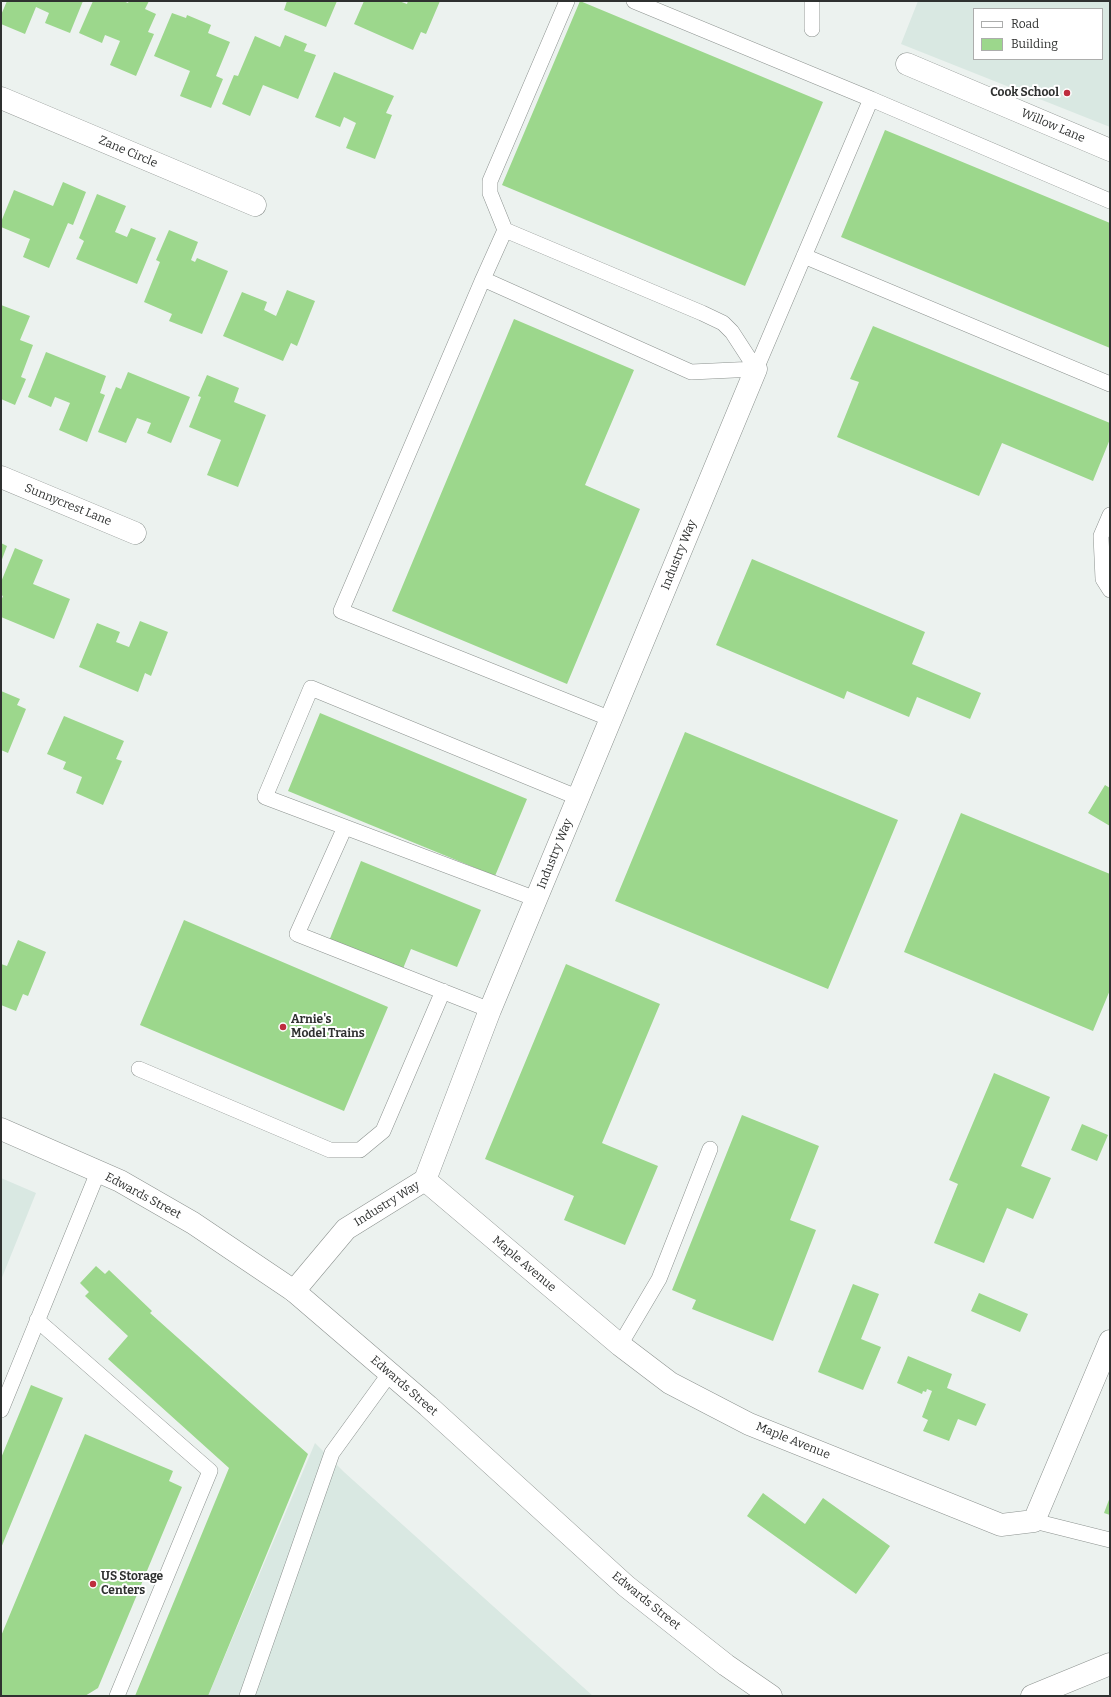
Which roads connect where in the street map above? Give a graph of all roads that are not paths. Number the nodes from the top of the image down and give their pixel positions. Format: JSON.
{"nodes":[{"id":1,"x":567,"y":1,"type":"edge"},
{"id":2,"x":634,"y":1,"type":"edge"},
{"id":3,"x":812,"y":1,"type":"edge"},
{"id":4,"x":812,"y":29,"type":"dead end"},
{"id":5,"x":907,"y":64,"type":"dead end"},
{"id":6,"x":1,"y":98,"type":"edge"},
{"id":7,"x":871,"y":99,"type":"junction"},
{"id":8,"x":1110,"y":150,"type":"edge"},
{"id":9,"x":1110,"y":201,"type":"edge"},
{"id":10,"x":255,"y":205,"type":"dead end"},
{"id":11,"x":505,"y":230,"type":"junction"},
{"id":12,"x":804,"y":256,"type":"junction"},
{"id":13,"x":483,"y":279,"type":"junction"},
{"id":14,"x":756,"y":370,"type":"junction"},
{"id":15,"x":1110,"y":384,"type":"edge"},
{"id":16,"x":1,"y":477,"type":"edge"},
{"id":17,"x":1110,"y":515,"type":"edge"},
{"id":18,"x":135,"y":533,"type":"dead end"},
{"id":19,"x":1110,"y":590,"type":"edge"},
{"id":20,"x":611,"y":719,"type":"junction"},
{"id":21,"x":578,"y":798,"type":"junction"},
{"id":22,"x":345,"y":827,"type":"junction"},
{"id":23,"x":536,"y":899,"type":"junction"},
{"id":24,"x":442,"y":991,"type":"junction"},
{"id":25,"x":490,"y":1010,"type":"junction"},
{"id":26,"x":139,"y":1069,"type":"dead end"},
{"id":27,"x":1,"y":1130,"type":"edge"},
{"id":28,"x":710,"y":1149,"type":"dead end"},
{"id":29,"x":98,"y":1172,"type":"junction"},
{"id":30,"x":425,"y":1180,"type":"junction"},
{"id":31,"x":294,"y":1291,"type":"junction"},
{"id":32,"x":37,"y":1320,"type":"junction"},
{"id":33,"x":1110,"y":1341,"type":"edge"},
{"id":34,"x":620,"y":1345,"type":"junction"},
{"id":35,"x":390,"y":1374,"type":"junction"},
{"id":36,"x":1,"y":1410,"type":"edge"},
{"id":37,"x":1034,"y":1521,"type":"junction"},
{"id":38,"x":1110,"y":1540,"type":"edge"},
{"id":39,"x":1110,"y":1664,"type":"edge"},
{"id":40,"x":117,"y":1696,"type":"edge"},
{"id":41,"x":248,"y":1696,"type":"edge"},
{"id":42,"x":771,"y":1696,"type":"edge"},
{"id":43,"x":1032,"y":1696,"type":"edge"}],
"edges":[{"from":1,"to":11,"type":"lane"},
{"from":2,"to":7,"type":"lane"},
{"from":3,"to":4,"type":"lane"},
{"from":5,"to":8,"type":"main road","name":"Willow Lane"},
{"from":6,"to":10,"type":"main road","name":"Zane Circle"},
{"from":7,"to":9,"type":"lane"},
{"from":7,"to":12,"type":"lane"},
{"from":11,"to":13,"type":"lane"},
{"from":11,"to":14,"type":"lane"},
{"from":12,"to":14,"type":"lane"},
{"from":12,"to":15,"type":"lane"},
{"from":13,"to":14,"type":"lane"},
{"from":13,"to":20,"type":"lane"},
{"from":14,"to":20,"type":"main road","name":"Industry Way"},
{"from":16,"to":18,"type":"main road","name":"Sunnycrest Lane"},
{"from":17,"to":19,"type":"lane"},
{"from":20,"to":21,"type":"main road","name":"Industry Way"},
{"from":21,"to":22,"type":"lane"},
{"from":21,"to":23,"type":"main road","name":"Industry Way"},
{"from":22,"to":23,"type":"lane"},
{"from":22,"to":24,"type":"lane"},
{"from":23,"to":25,"type":"main road","name":"Industry Way"},
{"from":24,"to":25,"type":"lane"},
{"from":24,"to":26,"type":"lane"},
{"from":25,"to":30,"type":"main road","name":"Industry Way"},
{"from":27,"to":29,"type":"main road","name":"Edwards Street"},
{"from":28,"to":34,"type":"lane"},
{"from":29,"to":31,"type":"main road","name":"Edwards Street"},
{"from":29,"to":32,"type":"lane"},
{"from":30,"to":31,"type":"main road","name":"Industry Way"},
{"from":30,"to":34,"type":"main road","name":"Maple Avenue"},
{"from":31,"to":35,"type":"main road","name":"Edwards Street"},
{"from":32,"to":36,"type":"lane"},
{"from":32,"to":40,"type":"lane"},
{"from":33,"to":37,"type":"main road"},
{"from":34,"to":37,"type":"main road","name":"Maple Avenue"},
{"from":35,"to":41,"type":"lane"},
{"from":35,"to":42,"type":"main road","name":"Edwards Street"},
{"from":37,"to":38,"type":"lane"},
{"from":39,"to":43,"type":"main road"}]}
